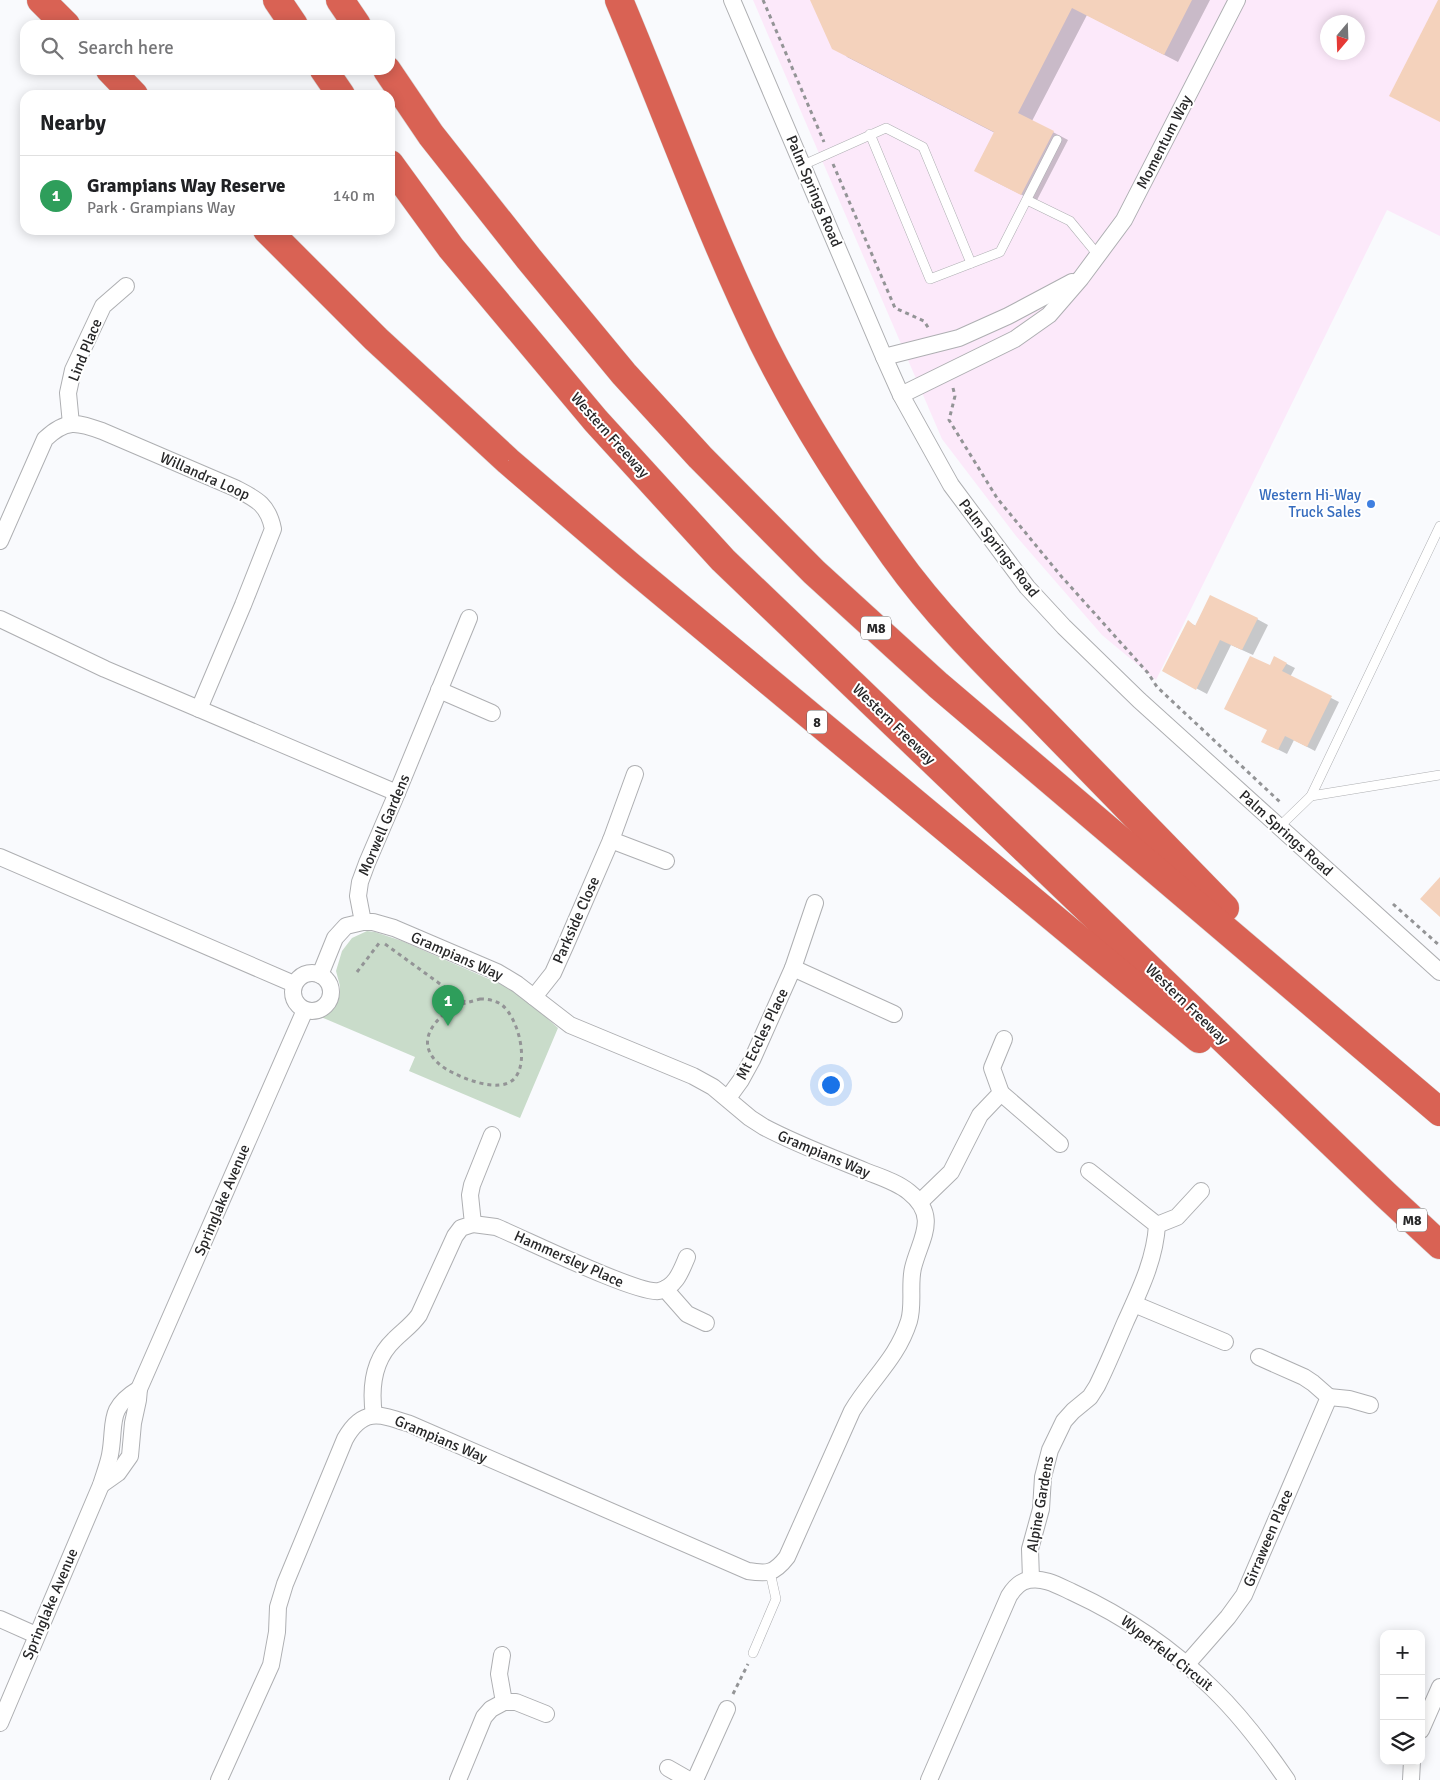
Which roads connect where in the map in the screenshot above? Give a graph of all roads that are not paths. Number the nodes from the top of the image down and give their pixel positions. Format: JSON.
{"nodes":[{"id":1,"x":41,"y":0,"type":"edge"},
{"id":2,"x":277,"y":0,"type":"edge"},
{"id":3,"x":340,"y":0,"type":"edge"},
{"id":4,"x":619,"y":0,"type":"edge"},
{"id":5,"x":732,"y":0,"type":"edge"},
{"id":6,"x":1237,"y":0,"type":"edge"},
{"id":7,"x":61,"y":20,"type":"edge"},
{"id":8,"x":291,"y":20,"type":"edge"},
{"id":9,"x":354,"y":20,"type":"edge"},
{"id":10,"x":115,"y":75,"type":"edge"},
{"id":11,"x":327,"y":75,"type":"edge"},
{"id":12,"x":390,"y":75,"type":"edge"},
{"id":13,"x":129,"y":90,"type":"edge"},
{"id":14,"x":337,"y":90,"type":"edge"},
{"id":15,"x":870,"y":134,"type":"junction"},
{"id":16,"x":1057,"y":140,"type":"dead end"},
{"id":17,"x":803,"y":165,"type":"junction"},
{"id":18,"x":395,"y":171,"type":"edge"},
{"id":19,"x":1027,"y":200,"type":"junction"},
{"id":20,"x":272,"y":235,"type":"edge"},
{"id":21,"x":1098,"y":255,"type":"junction"},
{"id":22,"x":971,"y":263,"type":"junction"},
{"id":23,"x":1081,"y":278,"type":"junction"},
{"id":24,"x":126,"y":286,"type":"dead end"},
{"id":25,"x":884,"y":357,"type":"junction"},
{"id":26,"x":901,"y":395,"type":"junction"},
{"id":27,"x":71,"y":424,"type":"junction"},
{"id":28,"x":1440,"y":526,"type":"edge"},
{"id":29,"x":0,"y":541,"type":"edge"},
{"id":30,"x":469,"y":618,"type":"dead end"},
{"id":31,"x":0,"y":619,"type":"edge"},
{"id":32,"x":439,"y":690,"type":"junction"},
{"id":33,"x":199,"y":709,"type":"junction"},
{"id":34,"x":492,"y":713,"type":"dead end"},
{"id":35,"x":634,"y":774,"type":"dead end"},
{"id":36,"x":1440,"y":775,"type":"edge"},
{"id":37,"x":397,"y":793,"type":"junction"},
{"id":38,"x":1311,"y":796,"type":"junction"},
{"id":39,"x":1279,"y":827,"type":"junction"},
{"id":40,"x":611,"y":840,"type":"junction"},
{"id":41,"x":0,"y":857,"type":"edge"},
{"id":42,"x":666,"y":861,"type":"dead end"},
{"id":43,"x":815,"y":904,"type":"dead end"},
{"id":44,"x":363,"y":922,"type":"junction"},
{"id":45,"x":793,"y":968,"type":"junction"},
{"id":46,"x":1440,"y":972,"type":"edge"},
{"id":47,"x":320,"y":975,"type":"junction"},
{"id":48,"x":294,"y":984,"type":"junction"},
{"id":49,"x":534,"y":996,"type":"junction"},
{"id":50,"x":305,"y":1010,"type":"junction"},
{"id":51,"x":894,"y":1014,"type":"dead end"},
{"id":52,"x":1004,"y":1039,"type":"dead end"},
{"id":53,"x":1000,"y":1093,"type":"junction"},
{"id":54,"x":728,"y":1098,"type":"junction"},
{"id":55,"x":1440,"y":1101,"type":"edge"},
{"id":56,"x":1440,"y":1112,"type":"edge"},
{"id":57,"x":492,"y":1135,"type":"dead end"},
{"id":58,"x":1060,"y":1144,"type":"dead end"},
{"id":59,"x":1089,"y":1171,"type":"dead end"},
{"id":60,"x":1201,"y":1191,"type":"dead end"},
{"id":61,"x":1385,"y":1194,"type":"junction"},
{"id":62,"x":920,"y":1202,"type":"junction"},
{"id":63,"x":473,"y":1224,"type":"junction"},
{"id":64,"x":1157,"y":1225,"type":"junction"},
{"id":65,"x":1440,"y":1245,"type":"edge"},
{"id":66,"x":687,"y":1257,"type":"dead end"},
{"id":67,"x":665,"y":1289,"type":"junction"},
{"id":68,"x":1134,"y":1304,"type":"junction"},
{"id":69,"x":706,"y":1323,"type":"dead end"},
{"id":70,"x":1225,"y":1342,"type":"dead end"},
{"id":71,"x":1259,"y":1357,"type":"dead end"},
{"id":72,"x":1329,"y":1397,"type":"junction"},
{"id":73,"x":1370,"y":1405,"type":"dead end"},
{"id":74,"x":374,"y":1415,"type":"junction"},
{"id":75,"x":770,"y":1572,"type":"junction"},
{"id":76,"x":1031,"y":1579,"type":"junction"},
{"id":77,"x":0,"y":1619,"type":"edge"},
{"id":78,"x":36,"y":1635,"type":"junction"},
{"id":79,"x":753,"y":1653,"type":"road end"},
{"id":80,"x":502,"y":1656,"type":"dead end"},
{"id":81,"x":1186,"y":1665,"type":"junction"},
{"id":82,"x":1440,"y":1687,"type":"edge"},
{"id":83,"x":504,"y":1702,"type":"junction"},
{"id":84,"x":726,"y":1708,"type":"road end"},
{"id":85,"x":546,"y":1714,"type":"dead end"},
{"id":86,"x":1425,"y":1721,"type":"edge"},
{"id":87,"x":0,"y":1723,"type":"edge"},
{"id":88,"x":1412,"y":1765,"type":"edge"},
{"id":89,"x":668,"y":1768,"type":"dead end"},
{"id":90,"x":219,"y":1780,"type":"edge"},
{"id":91,"x":458,"y":1780,"type":"edge"},
{"id":92,"x":688,"y":1780,"type":"edge"},
{"id":93,"x":694,"y":1780,"type":"edge"},
{"id":94,"x":929,"y":1780,"type":"edge"},
{"id":95,"x":1287,"y":1780,"type":"edge"},
{"id":96,"x":1411,"y":1780,"type":"edge"}],
"edges":[{"from":1,"to":7,"type":"highway"},
{"from":2,"to":8,"type":"highway"},
{"from":3,"to":9,"type":"highway"},
{"from":4,"to":55,"type":"highway"},
{"from":5,"to":17,"type":"street","name":"Palm Springs Road"},
{"from":6,"to":21,"type":"street","name":"Momentum Way"},
{"from":10,"to":13,"type":"highway"},
{"from":11,"to":14,"type":"highway"},
{"from":12,"to":56,"type":"highway","number":"M8"},
{"from":15,"to":17,"type":"lane"},
{"from":15,"to":22,"type":"lane"},
{"from":15,"to":22,"type":"lane"},
{"from":16,"to":19,"type":"lane"},
{"from":17,"to":25,"type":"street","name":"Palm Springs Road"},
{"from":18,"to":61,"type":"highway","name":"Western Freeway","number":"M8"},
{"from":19,"to":21,"type":"lane"},
{"from":19,"to":22,"type":"lane"},
{"from":20,"to":61,"type":"highway","number":"8"},
{"from":21,"to":23,"type":"street","name":"Momentum Way"},
{"from":23,"to":25,"type":"street","name":"Momentum Way"},
{"from":23,"to":26,"type":"street","name":"Momentum Way"},
{"from":24,"to":27,"type":"street","name":"Lind Place"},
{"from":25,"to":26,"type":"street","name":"Palm Springs Road"},
{"from":26,"to":39,"type":"street","name":"Palm Springs Road"},
{"from":27,"to":29,"type":"street"},
{"from":27,"to":33,"type":"street","name":"Willandra Loop"},
{"from":28,"to":38,"type":"lane"},
{"from":30,"to":32,"type":"street","name":"Morwell Gardens"},
{"from":31,"to":33,"type":"street"},
{"from":32,"to":34,"type":"street"},
{"from":32,"to":37,"type":"street","name":"Morwell Gardens"},
{"from":33,"to":37,"type":"street"},
{"from":35,"to":40,"type":"street","name":"Parkside Close"},
{"from":36,"to":38,"type":"lane"},
{"from":37,"to":44,"type":"street","name":"Morwell Gardens"},
{"from":38,"to":39,"type":"lane"},
{"from":39,"to":46,"type":"street","name":"Palm Springs Road"},
{"from":40,"to":42,"type":"street"},
{"from":40,"to":49,"type":"street","name":"Parkside Close"},
{"from":41,"to":48,"type":"street"},
{"from":43,"to":45,"type":"street","name":"Mt Eccles Place"},
{"from":44,"to":47,"type":"street"},
{"from":44,"to":49,"type":"street","name":"Grampians Way"},
{"from":45,"to":51,"type":"street","name":"Mt Eccles Place"},
{"from":45,"to":54,"type":"street","name":"Mt Eccles Place"},
{"from":47,"to":48,"type":"street"},
{"from":47,"to":50,"type":"street"},
{"from":48,"to":50,"type":"street"},
{"from":49,"to":54,"type":"street","name":"Grampians Way"},
{"from":50,"to":78,"type":"street","name":"Springlake Avenue"},
{"from":52,"to":53,"type":"street"},
{"from":53,"to":58,"type":"street"},
{"from":53,"to":62,"type":"street"},
{"from":54,"to":62,"type":"street","name":"Grampians Way"},
{"from":57,"to":63,"type":"street"},
{"from":59,"to":64,"type":"street"},
{"from":60,"to":64,"type":"street"},
{"from":61,"to":65,"type":"highway","name":"Western Freeway","number":"M8"},
{"from":62,"to":75,"type":"street"},
{"from":63,"to":67,"type":"street","name":"Hammersley Place"},
{"from":63,"to":74,"type":"street"},
{"from":64,"to":68,"type":"street","name":"Alpine Gardens"},
{"from":66,"to":67,"type":"street"},
{"from":67,"to":69,"type":"street"},
{"from":68,"to":70,"type":"street"},
{"from":68,"to":76,"type":"street","name":"Alpine Gardens"},
{"from":71,"to":72,"type":"street"},
{"from":72,"to":73,"type":"street"},
{"from":72,"to":81,"type":"street","name":"Girraween Place"},
{"from":74,"to":75,"type":"street","name":"Grampians Way"},
{"from":74,"to":90,"type":"street","name":"Grampians Way"},
{"from":75,"to":79,"type":"lane"},
{"from":76,"to":81,"type":"street","name":"Wyperfeld Circuit"},
{"from":76,"to":94,"type":"street"},
{"from":77,"to":78,"type":"street"},
{"from":78,"to":87,"type":"street","name":"Springlake Avenue"},
{"from":80,"to":83,"type":"street"},
{"from":81,"to":95,"type":"street","name":"Wyperfeld Circuit"},
{"from":82,"to":86,"type":"street"},
{"from":83,"to":85,"type":"street"},
{"from":83,"to":91,"type":"street"},
{"from":84,"to":93,"type":"street"},
{"from":88,"to":96,"type":"street"},
{"from":89,"to":92,"type":"street"}]}
